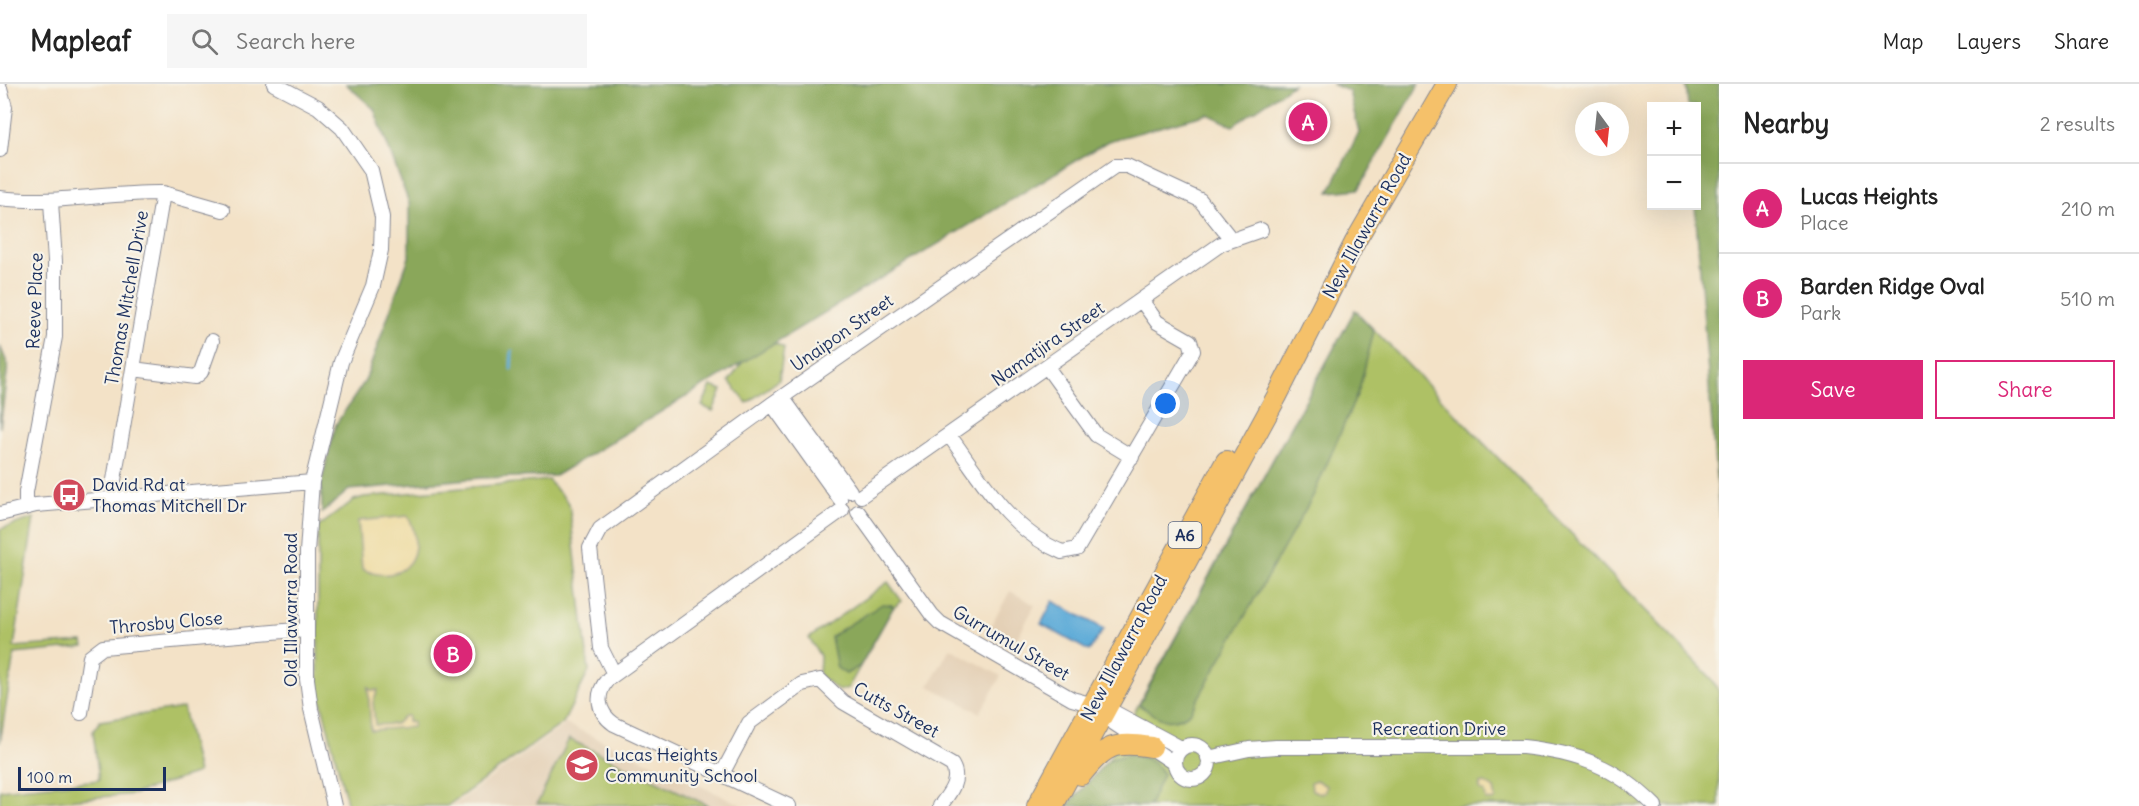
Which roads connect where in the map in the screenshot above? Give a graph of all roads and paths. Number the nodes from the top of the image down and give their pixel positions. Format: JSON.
{"nodes":[{"id":1,"x":274,"y":84,"type":"edge"},
{"id":2,"x":1447,"y":84,"type":"edge"},
{"id":3,"x":0,"y":88,"type":"edge"},
{"id":4,"x":0,"y":150,"type":"edge"},
{"id":5,"x":163,"y":194,"type":"junction"},
{"id":6,"x":0,"y":198,"type":"edge"},
{"id":7,"x":51,"y":202,"type":"junction"},
{"id":8,"x":223,"y":210,"type":"dead end"},
{"id":9,"x":1261,"y":230,"type":"dead end"},
{"id":10,"x":1231,"y":239,"type":"junction"},
{"id":11,"x":1141,"y":300,"type":"junction"},
{"id":12,"x":212,"y":341,"type":"dead end"},
{"id":13,"x":1047,"y":367,"type":"junction"},
{"id":14,"x":133,"y":369,"type":"junction"},
{"id":15,"x":777,"y":401,"type":"junction"},
{"id":16,"x":950,"y":435,"type":"junction"},
{"id":17,"x":1132,"y":457,"type":"junction"},
{"id":18,"x":312,"y":482,"type":"junction"},
{"id":19,"x":115,"y":498,"type":"junction"},
{"id":20,"x":848,"y":499,"type":"junction"},
{"id":21,"x":27,"y":506,"type":"junction"},
{"id":22,"x":0,"y":514,"type":"edge"},
{"id":23,"x":306,"y":632,"type":"junction"},
{"id":24,"x":614,"y":674,"type":"junction"},
{"id":25,"x":1101,"y":711,"type":"junction"},
{"id":26,"x":81,"y":713,"type":"dead end"},
{"id":27,"x":1152,"y":747,"type":"junction"},
{"id":28,"x":1181,"y":748,"type":"junction"},
{"id":29,"x":1208,"y":758,"type":"junction"},
{"id":30,"x":1174,"y":763,"type":"junction"},
{"id":31,"x":722,"y":774,"type":"junction"},
{"id":32,"x":1056,"y":800,"type":"edge"},
{"id":33,"x":334,"y":806,"type":"edge"},
{"id":34,"x":789,"y":806,"type":"edge"},
{"id":35,"x":940,"y":806,"type":"edge"},
{"id":36,"x":1037,"y":806,"type":"edge"},
{"id":37,"x":1655,"y":806,"type":"edge"}],
"edges":[{"from":1,"to":18,"type":"street"},
{"from":2,"to":25,"type":"highway","name":"New Illawarra Road","number":"A6"},
{"from":3,"to":4,"type":"street"},
{"from":5,"to":7,"type":"street","name":"Thomas Mitchell Drive"},
{"from":5,"to":8,"type":"street"},
{"from":5,"to":14,"type":"street","name":"Thomas Mitchell Drive"},
{"from":6,"to":7,"type":"street","name":"Thomas Mitchell Drive"},
{"from":7,"to":21,"type":"street","name":"Reeve Place"},
{"from":9,"to":10,"type":"street","name":"Namatjira Street"},
{"from":10,"to":11,"type":"street","name":"Namatjira Street"},
{"from":10,"to":15,"type":"street","name":"Unaipon Street"},
{"from":11,"to":13,"type":"street","name":"Namatjira Street"},
{"from":11,"to":17,"type":"street"},
{"from":12,"to":14,"type":"street"},
{"from":13,"to":16,"type":"street","name":"Namatjira Street"},
{"from":13,"to":17,"type":"street"},
{"from":14,"to":19,"type":"street","name":"Thomas Mitchell Drive"},
{"from":15,"to":20,"type":"street"},
{"from":15,"to":24,"type":"street","name":"Unaipon Street"},
{"from":16,"to":17,"type":"street"},
{"from":16,"to":20,"type":"street","name":"Namatjira Street"},
{"from":18,"to":19,"type":"street"},
{"from":18,"to":23,"type":"street","name":"Old Illawarra Road"},
{"from":19,"to":21,"type":"street"},
{"from":20,"to":24,"type":"street","name":"Namatjira Street"},
{"from":20,"to":25,"type":"street","name":"Gurrumul Street"},
{"from":21,"to":22,"type":"street"},
{"from":23,"to":26,"type":"street","name":"Throsby Close"},
{"from":23,"to":33,"type":"street","name":"Old Illawarra Road"},
{"from":24,"to":31,"type":"street","name":"Namatjira Street"},
{"from":25,"to":27,"type":"street"},
{"from":25,"to":28,"type":"street"},
{"from":25,"to":32,"type":"highway","name":"New Illawarra Road","number":"A6"},
{"from":25,"to":36,"type":"highway","name":"New Illawarra Road","number":"A6"},
{"from":27,"to":30,"type":"street"},
{"from":27,"to":32,"type":"highway"},
{"from":28,"to":29,"type":"street"},
{"from":28,"to":30,"type":"street"},
{"from":29,"to":30,"type":"street"},
{"from":29,"to":37,"type":"street","name":"Recreation Drive"},
{"from":31,"to":34,"type":"street"},
{"from":31,"to":35,"type":"street","name":"Cutts Street"}]}
